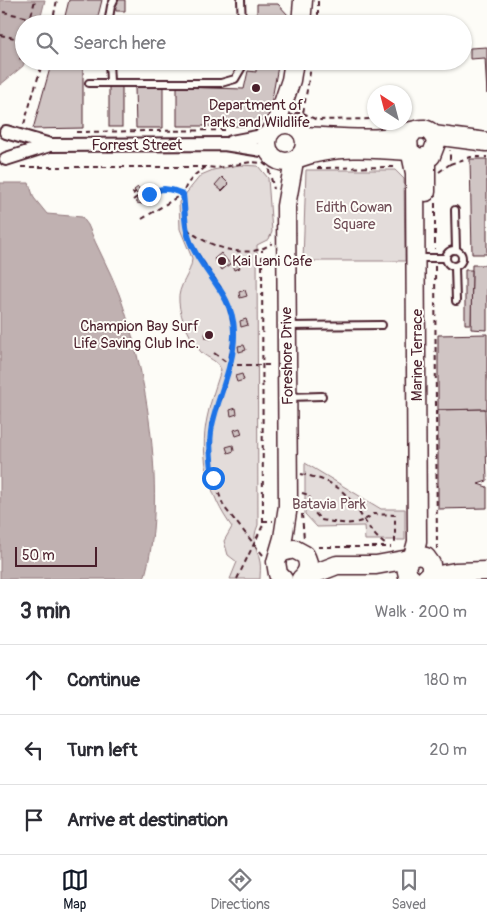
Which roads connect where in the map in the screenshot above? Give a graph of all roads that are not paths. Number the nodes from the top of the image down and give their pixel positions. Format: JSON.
{"nodes":[{"id":1,"x":114,"y":0,"type":"edge"},
{"id":2,"x":241,"y":0,"type":"edge"},
{"id":3,"x":303,"y":0,"type":"edge"},
{"id":4,"x":110,"y":15,"type":"edge"},
{"id":5,"x":242,"y":15,"type":"edge"},
{"id":6,"x":302,"y":15,"type":"edge"},
{"id":7,"x":109,"y":70,"type":"edge"},
{"id":8,"x":240,"y":70,"type":"edge"},
{"id":9,"x":293,"y":70,"type":"edge"},
{"id":10,"x":291,"y":80,"type":"junction"},
{"id":11,"x":110,"y":82,"type":"junction"},
{"id":12,"x":89,"y":83,"type":"dead end"},
{"id":13,"x":300,"y":122,"type":"junction"},
{"id":14,"x":273,"y":129,"type":"junction"},
{"id":15,"x":3,"y":130,"type":"edge"},
{"id":16,"x":413,"y":132,"type":"junction"},
{"id":17,"x":433,"y":135,"type":"junction"},
{"id":18,"x":483,"y":141,"type":"edge"},
{"id":19,"x":224,"y":144,"type":"junction"},
{"id":20,"x":50,"y":145,"type":"junction"},
{"id":21,"x":422,"y":158,"type":"junction"},
{"id":22,"x":296,"y":160,"type":"junction"},
{"id":23,"x":3,"y":161,"type":"edge"},
{"id":24,"x":272,"y":164,"type":"junction"},
{"id":25,"x":280,"y":201,"type":"junction"},
{"id":26,"x":455,"y":210,"type":"dead end"},
{"id":27,"x":456,"y":250,"type":"junction"},
{"id":28,"x":421,"y":258,"type":"junction"},
{"id":29,"x":446,"y":258,"type":"junction"},
{"id":30,"x":455,"y":267,"type":"junction"},
{"id":31,"x":456,"y":301,"type":"dead end"},
{"id":32,"x":382,"y":325,"type":"dead end"},
{"id":33,"x":287,"y":326,"type":"junction"},
{"id":34,"x":322,"y":396,"type":"dead end"},
{"id":35,"x":288,"y":398,"type":"junction"},
{"id":36,"x":288,"y":506,"type":"junction"},
{"id":37,"x":309,"y":554,"type":"junction"},
{"id":38,"x":422,"y":564,"type":"edge"},
{"id":39,"x":337,"y":565,"type":"junction"},
{"id":40,"x":277,"y":570,"type":"edge"},
{"id":41,"x":487,"y":571,"type":"edge"},
{"id":42,"x":301,"y":579,"type":"edge"}],
"edges":[{"from":1,"to":4,"type":"lane"},
{"from":2,"to":5,"type":"lane"},
{"from":3,"to":6,"type":"street"},
{"from":7,"to":11,"type":"lane"},
{"from":8,"to":11,"type":"lane"},
{"from":9,"to":10,"type":"street"},
{"from":10,"to":13,"type":"street"},
{"from":10,"to":14,"type":"street"},
{"from":11,"to":12,"type":"lane"},
{"from":13,"to":14,"type":"street"},
{"from":13,"to":16,"type":"street"},
{"from":13,"to":22,"type":"street"},
{"from":14,"to":19,"type":"street","name":"Forrest Street"},
{"from":14,"to":24,"type":"street"},
{"from":15,"to":20,"type":"street","name":"Forrest Street"},
{"from":15,"to":23,"type":"street","name":"Forrest Street"},
{"from":16,"to":17,"type":"street"},
{"from":16,"to":21,"type":"street"},
{"from":17,"to":18,"type":"street"},
{"from":17,"to":21,"type":"street"},
{"from":18,"to":21,"type":"street"},
{"from":19,"to":20,"type":"street","name":"Forrest Street"},
{"from":19,"to":24,"type":"street","name":"Forrest Street"},
{"from":20,"to":23,"type":"street","name":"Forrest Street"},
{"from":21,"to":22,"type":"street"},
{"from":21,"to":28,"type":"street","name":"Marine Terrace"},
{"from":22,"to":24,"type":"street"},
{"from":22,"to":25,"type":"street","name":"Foreshore Drive"},
{"from":24,"to":25,"type":"street","name":"Foreshore Drive"},
{"from":25,"to":33,"type":"street","name":"Foreshore Drive"},
{"from":26,"to":27,"type":"lane"},
{"from":27,"to":29,"type":"lane"},
{"from":27,"to":30,"type":"lane"},
{"from":28,"to":29,"type":"lane"},
{"from":28,"to":38,"type":"street","name":"Marine Terrace"},
{"from":29,"to":30,"type":"lane"},
{"from":30,"to":31,"type":"lane"},
{"from":32,"to":33,"type":"lane"},
{"from":33,"to":35,"type":"street","name":"Foreshore Drive"},
{"from":34,"to":35,"type":"lane"},
{"from":35,"to":36,"type":"street","name":"Foreshore Drive"},
{"from":36,"to":37,"type":"street","name":"Foreshore Drive"},
{"from":36,"to":40,"type":"street","name":"Foreshore Drive"},
{"from":37,"to":39,"type":"street"},
{"from":37,"to":40,"type":"street"},
{"from":37,"to":42,"type":"street"},
{"from":38,"to":39,"type":"street"},
{"from":38,"to":41,"type":"street"},
{"from":39,"to":42,"type":"street"}]}
